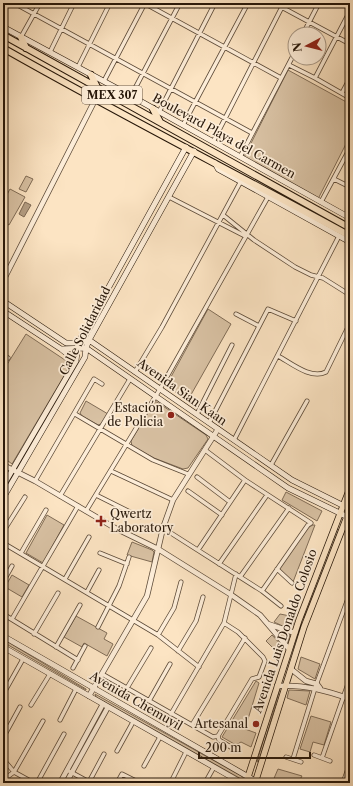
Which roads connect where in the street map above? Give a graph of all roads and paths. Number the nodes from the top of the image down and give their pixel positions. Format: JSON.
{"nodes":[{"id":1,"x":14,"y":3,"type":"edge"},
{"id":2,"x":40,"y":3,"type":"edge"},
{"id":3,"x":74,"y":3,"type":"edge"},
{"id":4,"x":110,"y":3,"type":"edge"},
{"id":5,"x":145,"y":3,"type":"edge"},
{"id":6,"x":180,"y":3,"type":"edge"},
{"id":7,"x":214,"y":3,"type":"edge"},
{"id":8,"x":248,"y":3,"type":"edge"},
{"id":9,"x":274,"y":3,"type":"edge"},
{"id":10,"x":284,"y":3,"type":"edge"},
{"id":11,"x":319,"y":3,"type":"edge"},
{"id":12,"x":281,"y":8,"type":"junction"},
{"id":13,"x":350,"y":11,"type":"edge"},
{"id":14,"x":34,"y":14,"type":"junction"},
{"id":15,"x":172,"y":18,"type":"junction"},
{"id":16,"x":309,"y":22,"type":"junction"},
{"id":17,"x":307,"y":26,"type":"edge"},
{"id":18,"x":3,"y":27,"type":"edge"},
{"id":19,"x":61,"y":29,"type":"junction"},
{"id":20,"x":200,"y":33,"type":"junction"},
{"id":21,"x":3,"y":35,"type":"edge"},
{"id":22,"x":21,"y":37,"type":"junction"},
{"id":23,"x":338,"y":37,"type":"junction"},
{"id":24,"x":89,"y":44,"type":"junction"},
{"id":25,"x":350,"y":44,"type":"edge"},
{"id":26,"x":225,"y":47,"type":"junction"},
{"id":27,"x":3,"y":48,"type":"edge"},
{"id":28,"x":26,"y":48,"type":"junction"},
{"id":29,"x":50,"y":52,"type":"junction"},
{"id":30,"x":116,"y":59,"type":"junction"},
{"id":31,"x":254,"y":62,"type":"junction"},
{"id":32,"x":288,"y":66,"type":"edge"},
{"id":33,"x":291,"y":66,"type":"edge"},
{"id":34,"x":78,"y":67,"type":"junction"},
{"id":35,"x":143,"y":74,"type":"junction"},
{"id":36,"x":91,"y":75,"type":"junction"},
{"id":37,"x":281,"y":78,"type":"junction"},
{"id":38,"x":315,"y":78,"type":"junction"},
{"id":39,"x":350,"y":78,"type":"edge"},
{"id":40,"x":104,"y":81,"type":"junction"},
{"id":41,"x":97,"y":87,"type":"junction"},
{"id":42,"x":171,"y":88,"type":"junction"},
{"id":43,"x":342,"y":93,"type":"junction"},
{"id":44,"x":131,"y":96,"type":"junction"},
{"id":45,"x":350,"y":98,"type":"edge"},
{"id":46,"x":95,"y":100,"type":"junction"},
{"id":47,"x":195,"y":102,"type":"junction"},
{"id":48,"x":156,"y":110,"type":"junction"},
{"id":49,"x":225,"y":118,"type":"junction"},
{"id":50,"x":160,"y":122,"type":"junction"},
{"id":51,"x":183,"y":125,"type":"junction"},
{"id":52,"x":252,"y":133,"type":"junction"},
{"id":53,"x":213,"y":142,"type":"junction"},
{"id":54,"x":186,"y":147,"type":"junction"},
{"id":55,"x":350,"y":148,"type":"edge"},
{"id":56,"x":194,"y":151,"type":"junction"},
{"id":57,"x":220,"y":156,"type":"junction"},
{"id":58,"x":240,"y":157,"type":"junction"},
{"id":59,"x":214,"y":162,"type":"junction"},
{"id":60,"x":334,"y":179,"type":"junction"},
{"id":61,"x":241,"y":181,"type":"junction"},
{"id":62,"x":166,"y":183,"type":"junction"},
{"id":63,"x":174,"y":187,"type":"junction"},
{"id":64,"x":350,"y":187,"type":"edge"},
{"id":65,"x":161,"y":192,"type":"junction"},
{"id":66,"x":169,"y":197,"type":"junction"},
{"id":67,"x":268,"y":197,"type":"junction"},
{"id":68,"x":321,"y":202,"type":"junction"},
{"id":69,"x":223,"y":215,"type":"junction"},
{"id":70,"x":350,"y":218,"type":"edge"},
{"id":71,"x":218,"y":224,"type":"junction"},
{"id":72,"x":350,"y":228,"type":"edge"},
{"id":73,"x":246,"y":235,"type":"junction"},
{"id":74,"x":340,"y":236,"type":"junction"},
{"id":75,"x":350,"y":236,"type":"edge"},
{"id":76,"x":350,"y":242,"type":"edge"},
{"id":77,"x":319,"y":277,"type":"junction"},
{"id":78,"x":3,"y":281,"type":"edge"},
{"id":79,"x":350,"y":295,"type":"edge"},
{"id":80,"x":3,"y":301,"type":"edge"},
{"id":81,"x":3,"y":311,"type":"edge"},
{"id":82,"x":236,"y":314,"type":"dead end"},
{"id":83,"x":296,"y":321,"type":"junction"},
{"id":84,"x":350,"y":323,"type":"edge"},
{"id":85,"x":259,"y":326,"type":"junction"},
{"id":86,"x":89,"y":340,"type":"junction"},
{"id":87,"x":232,"y":345,"type":"dead end"},
{"id":88,"x":78,"y":346,"type":"junction"},
{"id":89,"x":86,"y":348,"type":"junction"},
{"id":90,"x":61,"y":349,"type":"junction"},
{"id":91,"x":3,"y":355,"type":"edge"},
{"id":92,"x":278,"y":356,"type":"junction"},
{"id":93,"x":8,"y":358,"type":"dead end"},
{"id":94,"x":76,"y":361,"type":"junction"},
{"id":95,"x":135,"y":372,"type":"junction"},
{"id":96,"x":130,"y":379,"type":"junction"},
{"id":97,"x":102,"y":384,"type":"dead end"},
{"id":98,"x":160,"y":389,"type":"junction"},
{"id":99,"x":155,"y":397,"type":"junction"},
{"id":100,"x":307,"y":401,"type":"dead end"},
{"id":101,"x":75,"y":414,"type":"junction"},
{"id":102,"x":197,"y":414,"type":"junction"},
{"id":103,"x":210,"y":423,"type":"junction"},
{"id":104,"x":101,"y":429,"type":"junction"},
{"id":105,"x":218,"y":429,"type":"junction"},
{"id":106,"x":213,"y":436,"type":"junction"},
{"id":107,"x":234,"y":440,"type":"junction"},
{"id":108,"x":126,"y":445,"type":"junction"},
{"id":109,"x":205,"y":450,"type":"junction"},
{"id":110,"x":3,"y":465,"type":"edge"},
{"id":111,"x":270,"y":465,"type":"junction"},
{"id":112,"x":12,"y":471,"type":"junction"},
{"id":113,"x":111,"y":471,"type":"junction"},
{"id":114,"x":18,"y":474,"type":"junction"},
{"id":115,"x":188,"y":474,"type":"junction"},
{"id":116,"x":197,"y":477,"type":"dead end"},
{"id":117,"x":245,"y":480,"type":"junction"},
{"id":118,"x":35,"y":481,"type":"junction"},
{"id":119,"x":3,"y":486,"type":"edge"},
{"id":120,"x":350,"y":488,"type":"edge"},
{"id":121,"x":188,"y":491,"type":"dead end"},
{"id":122,"x":319,"y":493,"type":"junction"},
{"id":123,"x":96,"y":495,"type":"junction"},
{"id":124,"x":267,"y":495,"type":"junction"},
{"id":125,"x":60,"y":496,"type":"junction"},
{"id":126,"x":25,"y":497,"type":"dead end"},
{"id":127,"x":3,"y":498,"type":"edge"},
{"id":128,"x":173,"y":500,"type":"junction"},
{"id":129,"x":230,"y":502,"type":"junction"},
{"id":130,"x":314,"y":502,"type":"junction"},
{"id":131,"x":78,"y":506,"type":"junction"},
{"id":132,"x":343,"y":506,"type":"junction"},
{"id":133,"x":289,"y":508,"type":"junction"},
{"id":134,"x":350,"y":509,"type":"edge"},
{"id":135,"x":46,"y":510,"type":"dead end"},
{"id":136,"x":86,"y":511,"type":"junction"},
{"id":137,"x":339,"y":513,"type":"junction"},
{"id":138,"x":222,"y":515,"type":"junction"},
{"id":139,"x":140,"y":517,"type":"dead end"},
{"id":140,"x":349,"y":518,"type":"edge"},
{"id":141,"x":163,"y":528,"type":"junction"},
{"id":142,"x":3,"y":532,"type":"edge"},
{"id":143,"x":89,"y":537,"type":"dead end"},
{"id":144,"x":3,"y":543,"type":"edge"},
{"id":145,"x":158,"y":549,"type":"junction"},
{"id":146,"x":198,"y":550,"type":"junction"},
{"id":147,"x":21,"y":553,"type":"junction"},
{"id":148,"x":100,"y":553,"type":"dead end"},
{"id":149,"x":129,"y":557,"type":"dead end"},
{"id":150,"x":127,"y":564,"type":"junction"},
{"id":151,"x":219,"y":564,"type":"junction"},
{"id":152,"x":12,"y":566,"type":"dead end"},
{"id":153,"x":43,"y":567,"type":"junction"},
{"id":154,"x":277,"y":569,"type":"junction"},
{"id":155,"x":99,"y":570,"type":"dead end"},
{"id":156,"x":236,"y":574,"type":"junction"},
{"id":157,"x":240,"y":577,"type":"junction"},
{"id":158,"x":65,"y":579,"type":"junction"},
{"id":159,"x":3,"y":582,"type":"edge"},
{"id":160,"x":181,"y":582,"type":"dead end"},
{"id":161,"x":292,"y":583,"type":"dead end"},
{"id":162,"x":262,"y":591,"type":"junction"},
{"id":163,"x":87,"y":592,"type":"junction"},
{"id":164,"x":58,"y":593,"type":"dead end"},
{"id":165,"x":350,"y":593,"type":"edge"},
{"id":166,"x":230,"y":594,"type":"junction"},
{"id":167,"x":203,"y":596,"type":"dead end"},
{"id":168,"x":80,"y":605,"type":"dead end"},
{"id":169,"x":109,"y":606,"type":"junction"},
{"id":170,"x":281,"y":606,"type":"dead end"},
{"id":171,"x":3,"y":614,"type":"edge"},
{"id":172,"x":12,"y":619,"type":"junction"},
{"id":173,"x":133,"y":620,"type":"junction"},
{"id":174,"x":299,"y":620,"type":"junction"},
{"id":175,"x":306,"y":622,"type":"junction"},
{"id":176,"x":224,"y":623,"type":"junction"},
{"id":177,"x":268,"y":624,"type":"junction"},
{"id":178,"x":98,"y":627,"type":"dead end"},
{"id":179,"x":295,"y":633,"type":"junction"},
{"id":180,"x":34,"y":634,"type":"junction"},
{"id":181,"x":3,"y":636,"type":"edge"},
{"id":182,"x":158,"y":636,"type":"junction"},
{"id":183,"x":245,"y":638,"type":"junction"},
{"id":184,"x":299,"y":643,"type":"junction"},
{"id":185,"x":85,"y":646,"type":"dead end"},
{"id":186,"x":3,"y":647,"type":"edge"},
{"id":187,"x":56,"y":647,"type":"junction"},
{"id":188,"x":151,"y":648,"type":"dead end"},
{"id":189,"x":289,"y":649,"type":"junction"},
{"id":190,"x":178,"y":650,"type":"junction"},
{"id":191,"x":23,"y":659,"type":"junction"},
{"id":192,"x":78,"y":660,"type":"junction"},
{"id":193,"x":170,"y":664,"type":"dead end"},
{"id":194,"x":199,"y":667,"type":"junction"},
{"id":195,"x":74,"y":668,"type":"dead end"},
{"id":196,"x":291,"y":669,"type":"junction"},
{"id":197,"x":50,"y":674,"type":"junction"},
{"id":198,"x":102,"y":674,"type":"junction"},
{"id":199,"x":350,"y":678,"type":"edge"},
{"id":200,"x":286,"y":685,"type":"junction"},
{"id":201,"x":277,"y":686,"type":"junction"},
{"id":202,"x":317,"y":687,"type":"junction"},
{"id":203,"x":127,"y":688,"type":"junction"},
{"id":204,"x":76,"y":689,"type":"junction"},
{"id":205,"x":94,"y":689,"type":"junction"},
{"id":206,"x":5,"y":691,"type":"dead end"},
{"id":207,"x":89,"y":696,"type":"junction"},
{"id":208,"x":344,"y":697,"type":"junction"},
{"id":209,"x":350,"y":699,"type":"edge"},
{"id":210,"x":149,"y":701,"type":"junction"},
{"id":211,"x":31,"y":705,"type":"dead end"},
{"id":212,"x":106,"y":706,"type":"junction"},
{"id":213,"x":20,"y":707,"type":"dead end"},
{"id":214,"x":171,"y":714,"type":"junction"},
{"id":215,"x":60,"y":720,"type":"dead end"},
{"id":216,"x":43,"y":721,"type":"dead end"},
{"id":217,"x":133,"y":722,"type":"junction"},
{"id":218,"x":192,"y":725,"type":"junction"},
{"id":219,"x":64,"y":734,"type":"dead end"},
{"id":220,"x":218,"y":736,"type":"junction"},
{"id":221,"x":160,"y":737,"type":"junction"},
{"id":222,"x":3,"y":738,"type":"edge"},
{"id":223,"x":234,"y":749,"type":"dead end"},
{"id":224,"x":117,"y":751,"type":"dead end"},
{"id":225,"x":186,"y":752,"type":"junction"},
{"id":226,"x":104,"y":754,"type":"dead end"},
{"id":227,"x":314,"y":755,"type":"dead end"},
{"id":228,"x":286,"y":757,"type":"dead end"},
{"id":229,"x":322,"y":758,"type":"junction"},
{"id":230,"x":3,"y":759,"type":"edge"},
{"id":231,"x":293,"y":759,"type":"junction"},
{"id":232,"x":330,"y":761,"type":"dead end"},
{"id":233,"x":301,"y":762,"type":"dead end"},
{"id":234,"x":350,"y":763,"type":"edge"},
{"id":235,"x":252,"y":764,"type":"junction"},
{"id":236,"x":144,"y":766,"type":"dead end"},
{"id":237,"x":214,"y":767,"type":"junction"},
{"id":238,"x":260,"y":767,"type":"junction"},
{"id":239,"x":14,"y":772,"type":"junction"},
{"id":240,"x":69,"y":772,"type":"junction"},
{"id":241,"x":248,"y":777,"type":"junction"},
{"id":242,"x":3,"y":780,"type":"edge"},
{"id":243,"x":172,"y":780,"type":"dead end"},
{"id":244,"x":256,"y":782,"type":"edge"},
{"id":245,"x":36,"y":783,"type":"edge"},
{"id":246,"x":60,"y":783,"type":"edge"},
{"id":247,"x":66,"y":783,"type":"edge"},
{"id":248,"x":90,"y":783,"type":"edge"},
{"id":249,"x":117,"y":783,"type":"edge"},
{"id":250,"x":140,"y":783,"type":"edge"},
{"id":251,"x":205,"y":783,"type":"edge"},
{"id":252,"x":242,"y":783,"type":"edge"},
{"id":253,"x":246,"y":783,"type":"edge"},
{"id":254,"x":304,"y":783,"type":"edge"},
{"id":255,"x":310,"y":783,"type":"edge"},
{"id":256,"x":343,"y":783,"type":"edge"}],
"edges":[{"from":1,"to":14,"type":"street"},
{"from":2,"to":14,"type":"street"},
{"from":3,"to":19,"type":"street"},
{"from":4,"to":24,"type":"street"},
{"from":5,"to":15,"type":"street"},
{"from":5,"to":30,"type":"street"},
{"from":6,"to":15,"type":"street"},
{"from":7,"to":20,"type":"street"},
{"from":8,"to":26,"type":"street"},
{"from":9,"to":12,"type":"street"},
{"from":10,"to":12,"type":"street"},
{"from":11,"to":16,"type":"street"},
{"from":12,"to":16,"type":"street"},
{"from":12,"to":31,"type":"street"},
{"from":13,"to":23,"type":"street"},
{"from":14,"to":19,"type":"street"},
{"from":14,"to":22,"type":"street"},
{"from":15,"to":20,"type":"street"},
{"from":15,"to":35,"type":"street"},
{"from":16,"to":17,"type":"street"},
{"from":16,"to":23,"type":"street"},
{"from":18,"to":22,"type":"main road","name":"Boulevard Playa del Carmen"},
{"from":19,"to":24,"type":"street"},
{"from":19,"to":29,"type":"street"},
{"from":20,"to":26,"type":"street"},
{"from":20,"to":42,"type":"street"},
{"from":21,"to":28,"type":"highway","number":"MEX 307"},
{"from":22,"to":28,"type":"highway"},
{"from":22,"to":29,"type":"main road","name":"Boulevard Playa del Carmen"},
{"from":23,"to":25,"type":"street"},
{"from":23,"to":38,"type":"street"},
{"from":24,"to":30,"type":"street"},
{"from":24,"to":34,"type":"street"},
{"from":26,"to":31,"type":"street"},
{"from":26,"to":47,"type":"street"},
{"from":27,"to":46,"type":"highway","number":"MEX 307"},
{"from":28,"to":41,"type":"highway","number":"MEX 307"},
{"from":29,"to":34,"type":"main road","name":"Boulevard Playa del Carmen"},
{"from":30,"to":35,"type":"street"},
{"from":30,"to":40,"type":"street"},
{"from":31,"to":37,"type":"street"},
{"from":31,"to":49,"type":"street"},
{"from":32,"to":37,"type":"street"},
{"from":33,"to":38,"type":"street"},
{"from":34,"to":36,"type":"main road","name":"Boulevard Playa del Carmen"},
{"from":35,"to":42,"type":"street"},
{"from":35,"to":44,"type":"street"},
{"from":36,"to":40,"type":"main road","name":"Boulevard Playa del Carmen"},
{"from":36,"to":41,"type":"highway"},
{"from":37,"to":52,"type":"street"},
{"from":38,"to":43,"type":"street"},
{"from":39,"to":43,"type":"street"},
{"from":40,"to":44,"type":"main road","name":"Boulevard Playa del Carmen"},
{"from":41,"to":50,"type":"highway","number":"MEX 307"},
{"from":42,"to":47,"type":"street"},
{"from":42,"to":48,"type":"street"},
{"from":43,"to":45,"type":"street"},
{"from":44,"to":48,"type":"main road","name":"Boulevard Playa del Carmen"},
{"from":46,"to":54,"type":"highway","number":"MEX 307"},
{"from":46,"to":78,"type":"street"},
{"from":47,"to":49,"type":"street"},
{"from":47,"to":51,"type":"street"},
{"from":48,"to":50,"type":"highway"},
{"from":48,"to":51,"type":"main road","name":"Boulevard Playa del Carmen"},
{"from":49,"to":52,"type":"street"},
{"from":49,"to":53,"type":"street"},
{"from":50,"to":57,"type":"highway","number":"MEX 307"},
{"from":51,"to":53,"type":"main road","name":"Boulevard Playa del Carmen"},
{"from":52,"to":58,"type":"street"},
{"from":53,"to":58,"type":"main road","name":"Boulevard Playa del Carmen"},
{"from":54,"to":56,"type":"highway","number":"MEX 307"},
{"from":54,"to":62,"type":"main road","name":"Calle Solidaridad"},
{"from":55,"to":60,"type":"street"},
{"from":56,"to":59,"type":"highway","number":"MEX 307"},
{"from":56,"to":63,"type":"main road","name":"Calle Solidaridad"},
{"from":57,"to":70,"type":"highway"},
{"from":57,"to":72,"type":"highway","number":"MEX 307"},
{"from":58,"to":68,"type":"main road","name":"Boulevard Playa del Carmen"},
{"from":59,"to":61,"type":"main road"},
{"from":59,"to":75,"type":"highway","number":"MEX 307"},
{"from":60,"to":64,"type":"street"},
{"from":60,"to":68,"type":"street"},
{"from":61,"to":67,"type":"main road"},
{"from":61,"to":69,"type":"street"},
{"from":62,"to":63,"type":"main road"},
{"from":62,"to":65,"type":"main road","name":"Calle Solidaridad"},
{"from":63,"to":66,"type":"main road","name":"Calle Solidaridad"},
{"from":65,"to":66,"type":"main road"},
{"from":65,"to":88,"type":"main road","name":"Calle Solidaridad"},
{"from":66,"to":71,"type":"street"},
{"from":66,"to":86,"type":"main road","name":"Calle Solidaridad"},
{"from":67,"to":73,"type":"street"},
{"from":67,"to":74,"type":"main road"},
{"from":68,"to":70,"type":"main road","name":"Boulevard Playa del Carmen"},
{"from":69,"to":71,"type":"street"},
{"from":69,"to":73,"type":"street"},
{"from":71,"to":73,"type":"street"},
{"from":71,"to":95,"type":"street"},
{"from":73,"to":77,"type":"street"},
{"from":73,"to":98,"type":"street"},
{"from":74,"to":76,"type":"main road"},
{"from":74,"to":77,"type":"street"},
{"from":77,"to":79,"type":"street"},
{"from":77,"to":83,"type":"street"},
{"from":80,"to":88,"type":"main road"},
{"from":81,"to":90,"type":"main road"},
{"from":82,"to":85,"type":"street"},
{"from":83,"to":85,"type":"street"},
{"from":83,"to":92,"type":"street"},
{"from":84,"to":92,"type":"street"},
{"from":85,"to":103,"type":"street"},
{"from":86,"to":88,"type":"main road"},
{"from":86,"to":89,"type":"main road","name":"Calle Solidaridad"},
{"from":86,"to":95,"type":"main road","name":"Avenida Sian Kaan"},
{"from":87,"to":102,"type":"street"},
{"from":88,"to":89,"type":"main road"},
{"from":88,"to":90,"type":"main road"},
{"from":88,"to":94,"type":"main road","name":"Calle Solidaridad"},
{"from":89,"to":96,"type":"main road","name":"Avenida Sian Kaan"},
{"from":89,"to":114,"type":"main road","name":"Calle Solidaridad"},
{"from":90,"to":94,"type":"main road"},
{"from":91,"to":93,"type":"street"},
{"from":92,"to":107,"type":"street"},
{"from":94,"to":112,"type":"main road","name":"Calle Solidaridad"},
{"from":95,"to":98,"type":"main road","name":"Avenida Sian Kaan"},
{"from":96,"to":99,"type":"main road","name":"Avenida Sian Kaan"},
{"from":96,"to":104,"type":"street"},
{"from":97,"to":101,"type":"street"},
{"from":98,"to":99,"type":"street"},
{"from":98,"to":102,"type":"main road","name":"Avenida Sian Kaan"},
{"from":99,"to":106,"type":"main road","name":"Avenida Sian Kaan"},
{"from":99,"to":108,"type":"street"},
{"from":100,"to":111,"type":"street"},
{"from":101,"to":104,"type":"street"},
{"from":101,"to":118,"type":"street"},
{"from":102,"to":103,"type":"main road","name":"Avenida Sian Kaan"},
{"from":103,"to":105,"type":"main road","name":"Avenida Sian Kaan"},
{"from":104,"to":108,"type":"street"},
{"from":104,"to":125,"type":"street"},
{"from":105,"to":106,"type":"street"},
{"from":105,"to":107,"type":"main road","name":"Avenida Sian Kaan"},
{"from":106,"to":109,"type":"street"},
{"from":106,"to":130,"type":"main road","name":"Avenida Sian Kaan"},
{"from":107,"to":111,"type":"main road","name":"Avenida Sian Kaan"},
{"from":108,"to":113,"type":"street"},
{"from":108,"to":115,"type":"street"},
{"from":109,"to":115,"type":"street"},
{"from":109,"to":117,"type":"street"},
{"from":110,"to":112,"type":"street"},
{"from":111,"to":122,"type":"main road","name":"Avenida Sian Kaan"},
{"from":112,"to":114,"type":"street"},
{"from":112,"to":119,"type":"main road","name":"Calle Solidaridad"},
{"from":113,"to":123,"type":"street"},
{"from":113,"to":128,"type":"street"},
{"from":114,"to":118,"type":"street"},
{"from":114,"to":127,"type":"main road","name":"Calle Solidaridad"},
{"from":115,"to":128,"type":"street"},
{"from":116,"to":129,"type":"street"},
{"from":117,"to":124,"type":"street"},
{"from":117,"to":129,"type":"street"},
{"from":118,"to":125,"type":"street"},
{"from":120,"to":132,"type":"main road","name":"Avenida Luis Donaldo Colosio"},
{"from":121,"to":138,"type":"street"},
{"from":122,"to":130,"type":"main road"},
{"from":122,"to":132,"type":"main road","name":"Avenida Sian Kaan"},
{"from":123,"to":136,"type":"street"},
{"from":123,"to":139,"type":"street"},
{"from":124,"to":133,"type":"street"},
{"from":124,"to":151,"type":"street"},
{"from":125,"to":131,"type":"street"},
{"from":126,"to":142,"type":"street"},
{"from":128,"to":141,"type":"street"},
{"from":129,"to":138,"type":"street"},
{"from":130,"to":137,"type":"main road","name":"Avenida Sian Kaan"},
{"from":131,"to":136,"type":"street"},
{"from":131,"to":153,"type":"street"},
{"from":132,"to":134,"type":"main road","name":"Avenida Sian Kaan"},
{"from":132,"to":137,"type":"main road","name":"Avenida Luis Donaldo Colosio"},
{"from":133,"to":154,"type":"street"},
{"from":133,"to":157,"type":"street"},
{"from":134,"to":140,"type":"main road","name":"Avenida Luis Donaldo Colosio"},
{"from":135,"to":147,"type":"street"},
{"from":136,"to":145,"type":"street"},
{"from":137,"to":140,"type":"main road","name":"Avenida Sian Kaan"},
{"from":137,"to":174,"type":"main road","name":"Avenida Luis Donaldo Colosio"},
{"from":138,"to":146,"type":"street"},
{"from":140,"to":175,"type":"main road","name":"Avenida Luis Donaldo Colosio"},
{"from":141,"to":145,"type":"street"},
{"from":141,"to":146,"type":"street"},
{"from":143,"to":158,"type":"street"},
{"from":144,"to":147,"type":"street"},
{"from":145,"to":166,"type":"street"},
{"from":145,"to":173,"type":"street"},
{"from":146,"to":151,"type":"street"},
{"from":147,"to":153,"type":"street"},
{"from":148,"to":150,"type":"street"},
{"from":149,"to":150,"type":"street"},
{"from":150,"to":169,"type":"street"},
{"from":151,"to":156,"type":"street"},
{"from":152,"to":159,"type":"street"},
{"from":153,"to":158,"type":"street"},
{"from":153,"to":172,"type":"street"},
{"from":154,"to":161,"type":"street"},
{"from":154,"to":162,"type":"street"},
{"from":155,"to":163,"type":"street"},
{"from":156,"to":157,"type":"street"},
{"from":156,"to":166,"type":"street"},
{"from":157,"to":162,"type":"street"},
{"from":158,"to":163,"type":"street"},
{"from":160,"to":182,"type":"street"},
{"from":162,"to":170,"type":"street"},
{"from":163,"to":169,"type":"street"},
{"from":164,"to":180,"type":"street"},
{"from":165,"to":202,"type":"street"},
{"from":166,"to":176,"type":"street"},
{"from":166,"to":177,"type":"street"},
{"from":167,"to":190,"type":"street"},
{"from":168,"to":187,"type":"street"},
{"from":169,"to":173,"type":"street"},
{"from":169,"to":178,"type":"street"},
{"from":171,"to":172,"type":"street"},
{"from":172,"to":180,"type":"street"},
{"from":173,"to":182,"type":"street"},
{"from":173,"to":198,"type":"street"},
{"from":174,"to":175,"type":"main road"},
{"from":174,"to":179,"type":"main road","name":"Avenida Luis Donaldo Colosio"},
{"from":175,"to":184,"type":"main road","name":"Avenida Luis Donaldo Colosio"},
{"from":176,"to":183,"type":"street"},
{"from":176,"to":194,"type":"street"},
{"from":177,"to":179,"type":"street"},
{"from":177,"to":189,"type":"street"},
{"from":179,"to":184,"type":"main road"},
{"from":179,"to":189,"type":"main road","name":"Avenida Luis Donaldo Colosio"},
{"from":180,"to":187,"type":"street"},
{"from":181,"to":205,"type":"main road","name":"Avenida Chemuyil"},
{"from":182,"to":190,"type":"street"},
{"from":183,"to":218,"type":"street"},
{"from":183,"to":220,"type":"street"},
{"from":184,"to":196,"type":"main road","name":"Avenida Luis Donaldo Colosio"},
{"from":185,"to":192,"type":"street"},
{"from":186,"to":191,"type":"main road","name":"Avenida Chemuyil"},
{"from":187,"to":192,"type":"street"},
{"from":188,"to":203,"type":"street"},
{"from":189,"to":201,"type":"main road","name":"Avenida Luis Donaldo Colosio"},
{"from":190,"to":194,"type":"street"},
{"from":191,"to":197,"type":"main road","name":"Avenida Chemuyil"},
{"from":191,"to":206,"type":"street"},
{"from":192,"to":195,"type":"street"},
{"from":193,"to":210,"type":"street"},
{"from":194,"to":214,"type":"street"},
{"from":196,"to":200,"type":"main road","name":"Avenida Luis Donaldo Colosio"},
{"from":196,"to":202,"type":"street"},
{"from":197,"to":204,"type":"main road","name":"Avenida Chemuyil"},
{"from":197,"to":211,"type":"street"},
{"from":198,"to":203,"type":"street"},
{"from":198,"to":205,"type":"street"},
{"from":199,"to":208,"type":"street"},
{"from":200,"to":201,"type":"street"},
{"from":200,"to":202,"type":"street"},
{"from":200,"to":238,"type":"main road","name":"Avenida Luis Donaldo Colosio"},
{"from":201,"to":235,"type":"main road","name":"Avenida Luis Donaldo Colosio"},
{"from":202,"to":208,"type":"street"},
{"from":202,"to":231,"type":"street"},
{"from":203,"to":210,"type":"street"},
{"from":204,"to":207,"type":"main road","name":"Avenida Chemuyil"},
{"from":204,"to":215,"type":"street"},
{"from":205,"to":207,"type":"street"},
{"from":205,"to":241,"type":"main road","name":"Avenida Chemuyil"},
{"from":207,"to":212,"type":"main road","name":"Avenida Chemuyil"},
{"from":208,"to":209,"type":"street"},
{"from":208,"to":229,"type":"street"},
{"from":210,"to":214,"type":"street"},
{"from":212,"to":217,"type":"main road","name":"Avenida Chemuyil"},
{"from":212,"to":240,"type":"street"},
{"from":213,"to":222,"type":"street"},
{"from":214,"to":218,"type":"street"},
{"from":216,"to":239,"type":"street"},
{"from":217,"to":221,"type":"main road","name":"Avenida Chemuyil"},
{"from":217,"to":224,"type":"street"},
{"from":218,"to":220,"type":"street"},
{"from":219,"to":245,"type":"street"},
{"from":220,"to":223,"type":"street"},
{"from":221,"to":225,"type":"main road","name":"Avenida Chemuyil"},
{"from":221,"to":236,"type":"street"},
{"from":225,"to":237,"type":"main road","name":"Avenida Chemuyil"},
{"from":225,"to":243,"type":"street"},
{"from":226,"to":248,"type":"street"},
{"from":227,"to":229,"type":"street"},
{"from":228,"to":231,"type":"street"},
{"from":229,"to":232,"type":"street"},
{"from":230,"to":239,"type":"street"},
{"from":231,"to":233,"type":"street"},
{"from":234,"to":256,"type":"street"},
{"from":235,"to":238,"type":"main road"},
{"from":235,"to":241,"type":"main road","name":"Avenida Luis Donaldo Colosio"},
{"from":237,"to":251,"type":"street"},
{"from":237,"to":252,"type":"main road","name":"Avenida Chemuyil"},
{"from":238,"to":244,"type":"main road","name":"Avenida Luis Donaldo Colosio"},
{"from":239,"to":242,"type":"street"},
{"from":239,"to":245,"type":"street"},
{"from":240,"to":246,"type":"street"},
{"from":240,"to":247,"type":"street"},
{"from":240,"to":248,"type":"street"},
{"from":241,"to":244,"type":"main road","name":"Avenida Chemuyil"},
{"from":241,"to":253,"type":"main road","name":"Avenida Luis Donaldo Colosio"},
{"from":249,"to":250,"type":"street"},
{"from":254,"to":255,"type":"street"}]}
